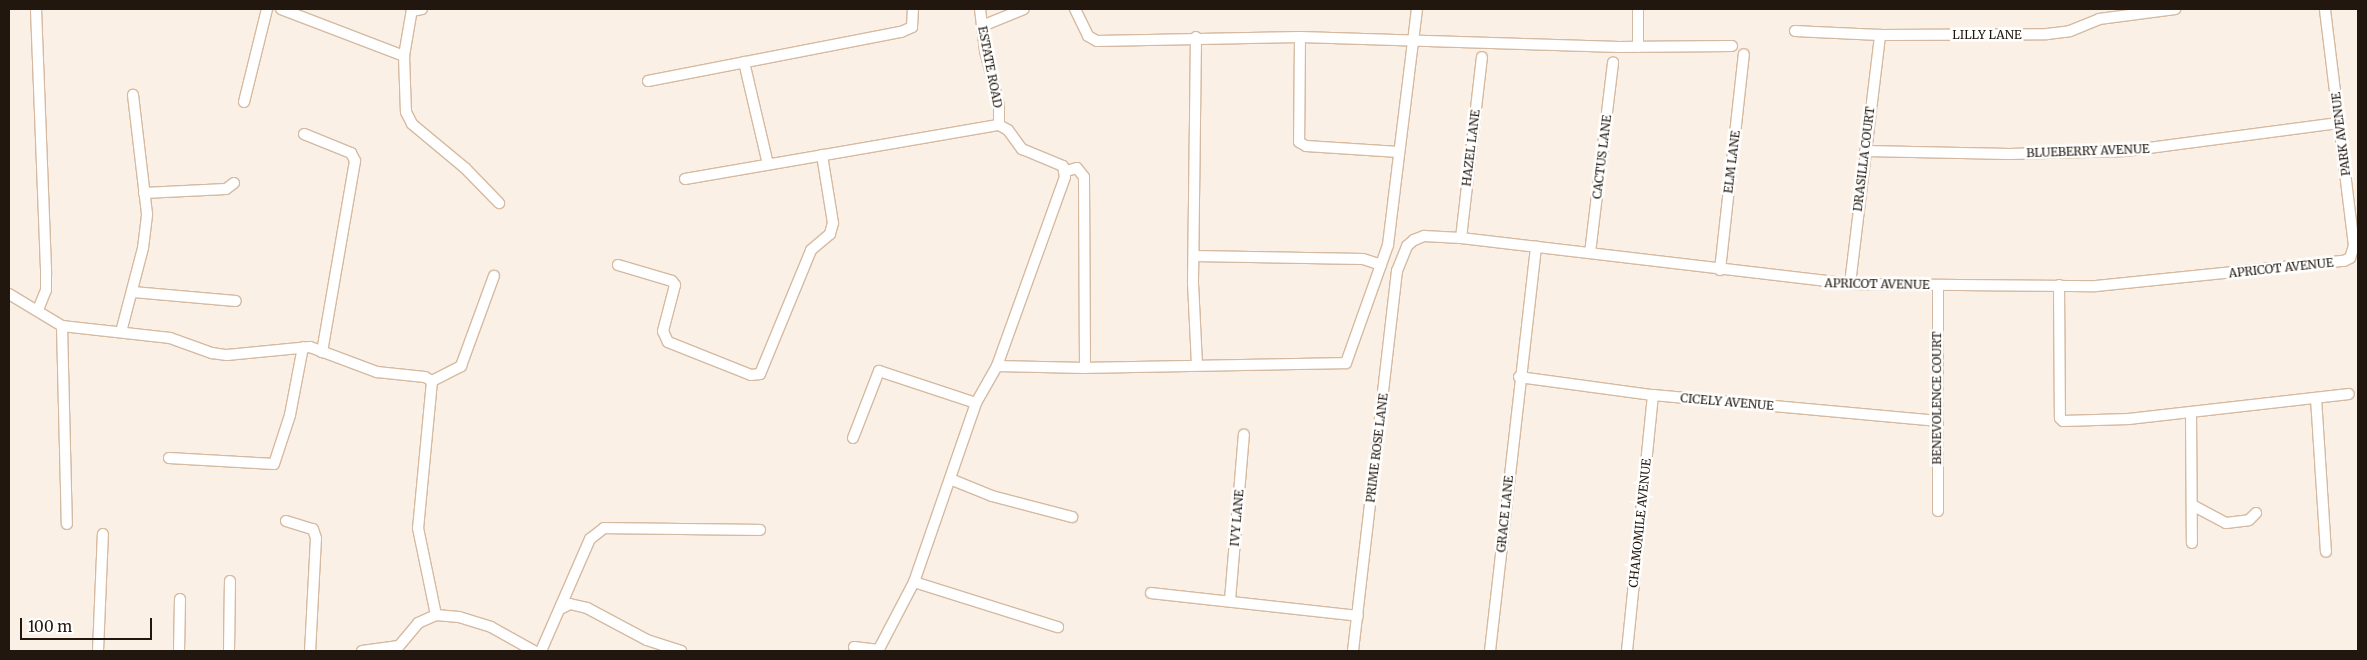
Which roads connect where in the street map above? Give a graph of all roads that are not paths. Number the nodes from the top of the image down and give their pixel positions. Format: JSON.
{"nodes":[{"id":1,"x":36,"y":9,"type":"edge"},
{"id":2,"x":266,"y":9,"type":"edge"},
{"id":3,"x":282,"y":9,"type":"edge"},
{"id":4,"x":415,"y":9,"type":"edge"},
{"id":5,"x":913,"y":9,"type":"edge"},
{"id":6,"x":980,"y":9,"type":"edge"},
{"id":7,"x":1024,"y":9,"type":"edge"},
{"id":8,"x":1075,"y":9,"type":"edge"},
{"id":9,"x":1417,"y":9,"type":"edge"},
{"id":10,"x":1638,"y":9,"type":"edge"},
{"id":11,"x":2175,"y":9,"type":"edge"},
{"id":12,"x":2326,"y":9,"type":"edge"},
{"id":13,"x":982,"y":26,"type":"junction"},
{"id":14,"x":1795,"y":31,"type":"dead end"},
{"id":15,"x":1880,"y":35,"type":"junction"},
{"id":16,"x":1196,"y":37,"type":"junction"},
{"id":17,"x":1300,"y":37,"type":"junction"},
{"id":18,"x":1413,"y":39,"type":"junction"},
{"id":19,"x":1732,"y":46,"type":"dead end"},
{"id":20,"x":1638,"y":47,"type":"junction"},
{"id":21,"x":1744,"y":54,"type":"dead end"},
{"id":22,"x":404,"y":56,"type":"junction"},
{"id":23,"x":1482,"y":58,"type":"dead end"},
{"id":24,"x":744,"y":62,"type":"junction"},
{"id":25,"x":1614,"y":62,"type":"dead end"},
{"id":26,"x":648,"y":81,"type":"dead end"},
{"id":27,"x":133,"y":95,"type":"dead end"},
{"id":28,"x":244,"y":102,"type":"dead end"},
{"id":29,"x":2340,"y":122,"type":"junction"},
{"id":30,"x":999,"y":126,"type":"junction"},
{"id":31,"x":304,"y":134,"type":"dead end"},
{"id":32,"x":1865,"y":151,"type":"junction"},
{"id":33,"x":1399,"y":152,"type":"junction"},
{"id":34,"x":822,"y":155,"type":"junction"},
{"id":35,"x":768,"y":164,"type":"junction"},
{"id":36,"x":1066,"y":171,"type":"junction"},
{"id":37,"x":685,"y":179,"type":"dead end"},
{"id":38,"x":234,"y":183,"type":"dead end"},
{"id":39,"x":144,"y":192,"type":"junction"},
{"id":40,"x":499,"y":203,"type":"dead end"},
{"id":41,"x":1461,"y":238,"type":"junction"},
{"id":42,"x":1407,"y":246,"type":"joint"},
{"id":43,"x":1536,"y":247,"type":"junction"},
{"id":44,"x":1590,"y":253,"type":"junction"},
{"id":45,"x":1194,"y":256,"type":"junction"},
{"id":46,"x":2350,"y":258,"type":"joint"},
{"id":47,"x":618,"y":265,"type":"dead end"},
{"id":48,"x":1381,"y":265,"type":"junction"},
{"id":49,"x":1720,"y":270,"type":"junction"},
{"id":50,"x":494,"y":276,"type":"dead end"},
{"id":51,"x":1850,"y":284,"type":"junction"},
{"id":52,"x":1938,"y":285,"type":"junction"},
{"id":53,"x":2059,"y":285,"type":"junction"},
{"id":54,"x":133,"y":292,"type":"junction"},
{"id":55,"x":9,"y":294,"type":"edge"},
{"id":56,"x":236,"y":301,"type":"dead end"},
{"id":57,"x":38,"y":310,"type":"junction"},
{"id":58,"x":62,"y":326,"type":"junction"},
{"id":59,"x":121,"y":332,"type":"junction"},
{"id":60,"x":303,"y":347,"type":"junction"},
{"id":61,"x":322,"y":352,"type":"junction"},
{"id":62,"x":1197,"y":364,"type":"junction"},
{"id":63,"x":997,"y":366,"type":"junction"},
{"id":64,"x":1085,"y":368,"type":"junction"},
{"id":65,"x":1519,"y":377,"type":"junction"},
{"id":66,"x":432,"y":381,"type":"junction"},
{"id":67,"x":2349,"y":394,"type":"dead end"},
{"id":68,"x":1653,"y":395,"type":"junction"},
{"id":69,"x":2316,"y":398,"type":"junction"},
{"id":70,"x":976,"y":403,"type":"junction"},
{"id":71,"x":2191,"y":412,"type":"junction"},
{"id":72,"x":1936,"y":421,"type":"junction"},
{"id":73,"x":1244,"y":435,"type":"dead end"},
{"id":74,"x":853,"y":438,"type":"dead end"},
{"id":75,"x":169,"y":458,"type":"dead end"},
{"id":76,"x":950,"y":479,"type":"junction"},
{"id":77,"x":2192,"y":505,"type":"junction"},
{"id":78,"x":1938,"y":512,"type":"dead end"},
{"id":79,"x":2256,"y":513,"type":"dead end"},
{"id":80,"x":1072,"y":517,"type":"dead end"},
{"id":81,"x":286,"y":521,"type":"dead end"},
{"id":82,"x":67,"y":524,"type":"dead end"},
{"id":83,"x":760,"y":530,"type":"dead end"},
{"id":84,"x":102,"y":534,"type":"dead end"},
{"id":85,"x":2192,"y":543,"type":"dead end"},
{"id":86,"x":2326,"y":552,"type":"dead end"},
{"id":87,"x":230,"y":581,"type":"dead end"},
{"id":88,"x":914,"y":582,"type":"junction"},
{"id":89,"x":1151,"y":593,"type":"dead end"},
{"id":90,"x":180,"y":599,"type":"dead end"},
{"id":91,"x":1230,"y":600,"type":"junction"},
{"id":92,"x":562,"y":608,"type":"junction"},
{"id":93,"x":436,"y":615,"type":"junction"},
{"id":94,"x":1358,"y":616,"type":"junction"},
{"id":95,"x":1058,"y":627,"type":"dead end"},
{"id":96,"x":854,"y":646,"type":"dead end"},
{"id":97,"x":519,"y":647,"type":"edge"},
{"id":98,"x":400,"y":648,"type":"edge"},
{"id":99,"x":98,"y":651,"type":"edge"},
{"id":100,"x":179,"y":651,"type":"edge"},
{"id":101,"x":229,"y":651,"type":"edge"},
{"id":102,"x":310,"y":651,"type":"edge"},
{"id":103,"x":362,"y":651,"type":"edge"},
{"id":104,"x":534,"y":651,"type":"edge"},
{"id":105,"x":541,"y":651,"type":"edge"},
{"id":106,"x":681,"y":651,"type":"edge"},
{"id":107,"x":879,"y":651,"type":"edge"},
{"id":108,"x":1353,"y":651,"type":"edge"},
{"id":109,"x":1490,"y":651,"type":"edge"},
{"id":110,"x":1627,"y":651,"type":"edge"}],
"edges":[{"from":1,"to":57,"type":"street"},
{"from":2,"to":28,"type":"street"},
{"from":3,"to":22,"type":"street"},
{"from":4,"to":22,"type":"street"},
{"from":5,"to":24,"type":"street"},
{"from":6,"to":13,"type":"street","name":"ESTATE ROAD"},
{"from":7,"to":13,"type":"street"},
{"from":8,"to":16,"type":"street"},
{"from":9,"to":18,"type":"street"},
{"from":10,"to":20,"type":"street"},
{"from":11,"to":15,"type":"street","name":"LILLY LANE"},
{"from":12,"to":29,"type":"street","name":"PARK AVENUE"},
{"from":13,"to":30,"type":"street","name":"ESTATE ROAD"},
{"from":14,"to":15,"type":"street","name":"LILLY LANE"},
{"from":15,"to":32,"type":"street","name":"DRASILLA COURT"},
{"from":16,"to":17,"type":"street"},
{"from":16,"to":45,"type":"street"},
{"from":17,"to":18,"type":"street"},
{"from":17,"to":33,"type":"street"},
{"from":18,"to":20,"type":"street"},
{"from":18,"to":33,"type":"street"},
{"from":19,"to":20,"type":"street"},
{"from":21,"to":49,"type":"street","name":"ELM LANE"},
{"from":22,"to":40,"type":"street"},
{"from":23,"to":41,"type":"street","name":"HAZEL LANE"},
{"from":24,"to":26,"type":"street"},
{"from":24,"to":35,"type":"street"},
{"from":25,"to":44,"type":"street","name":"CACTUS LANE"},
{"from":27,"to":39,"type":"street"},
{"from":29,"to":32,"type":"street","name":"BLUEBERRY AVENUE"},
{"from":29,"to":46,"type":"street","name":"PARK AVENUE"},
{"from":30,"to":34,"type":"street"},
{"from":30,"to":36,"type":"street"},
{"from":31,"to":61,"type":"street"},
{"from":32,"to":51,"type":"street","name":"DRASILLA COURT"},
{"from":33,"to":48,"type":"street"},
{"from":34,"to":35,"type":"street"},
{"from":34,"to":47,"type":"street"},
{"from":35,"to":37,"type":"street"},
{"from":36,"to":63,"type":"street"},
{"from":36,"to":64,"type":"street"},
{"from":38,"to":39,"type":"street"},
{"from":39,"to":54,"type":"street"},
{"from":41,"to":42,"type":"street","name":"APRICOT AVENUE"},
{"from":41,"to":43,"type":"street","name":"APRICOT AVENUE"},
{"from":42,"to":94,"type":"street","name":"PRIME ROSE LANE"},
{"from":43,"to":44,"type":"street","name":"APRICOT AVENUE"},
{"from":43,"to":65,"type":"street","name":"GRACE LANE"},
{"from":44,"to":49,"type":"street","name":"APRICOT AVENUE"},
{"from":45,"to":48,"type":"street"},
{"from":45,"to":62,"type":"street"},
{"from":46,"to":53,"type":"street","name":"APRICOT AVENUE"},
{"from":48,"to":62,"type":"street"},
{"from":49,"to":51,"type":"street","name":"APRICOT AVENUE"},
{"from":50,"to":66,"type":"street"},
{"from":51,"to":52,"type":"street","name":"APRICOT AVENUE"},
{"from":52,"to":53,"type":"street","name":"APRICOT AVENUE"},
{"from":52,"to":72,"type":"street","name":"BENEVOLENCE COURT"},
{"from":53,"to":71,"type":"street"},
{"from":54,"to":56,"type":"street"},
{"from":54,"to":59,"type":"street"},
{"from":55,"to":57,"type":"street"},
{"from":57,"to":58,"type":"street"},
{"from":58,"to":59,"type":"street"},
{"from":58,"to":82,"type":"street"},
{"from":59,"to":60,"type":"street"},
{"from":60,"to":61,"type":"street"},
{"from":60,"to":75,"type":"street"},
{"from":61,"to":66,"type":"street"},
{"from":62,"to":64,"type":"street"},
{"from":63,"to":64,"type":"street"},
{"from":63,"to":70,"type":"street"},
{"from":65,"to":68,"type":"street","name":"CICELY AVENUE"},
{"from":65,"to":109,"type":"street","name":"GRACE LANE"},
{"from":66,"to":93,"type":"street"},
{"from":67,"to":69,"type":"street"},
{"from":68,"to":72,"type":"street","name":"CICELY AVENUE"},
{"from":68,"to":110,"type":"street","name":"CHAMOMILE AVENUE"},
{"from":69,"to":71,"type":"street"},
{"from":69,"to":86,"type":"street"},
{"from":70,"to":74,"type":"street"},
{"from":70,"to":76,"type":"street"},
{"from":71,"to":77,"type":"street"},
{"from":72,"to":78,"type":"street","name":"BENEVOLENCE COURT"},
{"from":73,"to":91,"type":"street","name":"IVY LANE"},
{"from":76,"to":80,"type":"street"},
{"from":76,"to":88,"type":"street"},
{"from":77,"to":79,"type":"street"},
{"from":77,"to":85,"type":"street"},
{"from":81,"to":102,"type":"street"},
{"from":83,"to":92,"type":"street"},
{"from":84,"to":99,"type":"street"},
{"from":87,"to":101,"type":"street"},
{"from":88,"to":95,"type":"street"},
{"from":88,"to":107,"type":"street"},
{"from":89,"to":91,"type":"street"},
{"from":90,"to":100,"type":"street"},
{"from":91,"to":94,"type":"street"},
{"from":92,"to":105,"type":"street"},
{"from":92,"to":106,"type":"street"},
{"from":93,"to":97,"type":"street"},
{"from":93,"to":98,"type":"street"},
{"from":94,"to":108,"type":"street","name":"PRIME ROSE LANE"},
{"from":96,"to":107,"type":"street"},
{"from":97,"to":104,"type":"street"},
{"from":98,"to":103,"type":"street"}]}
